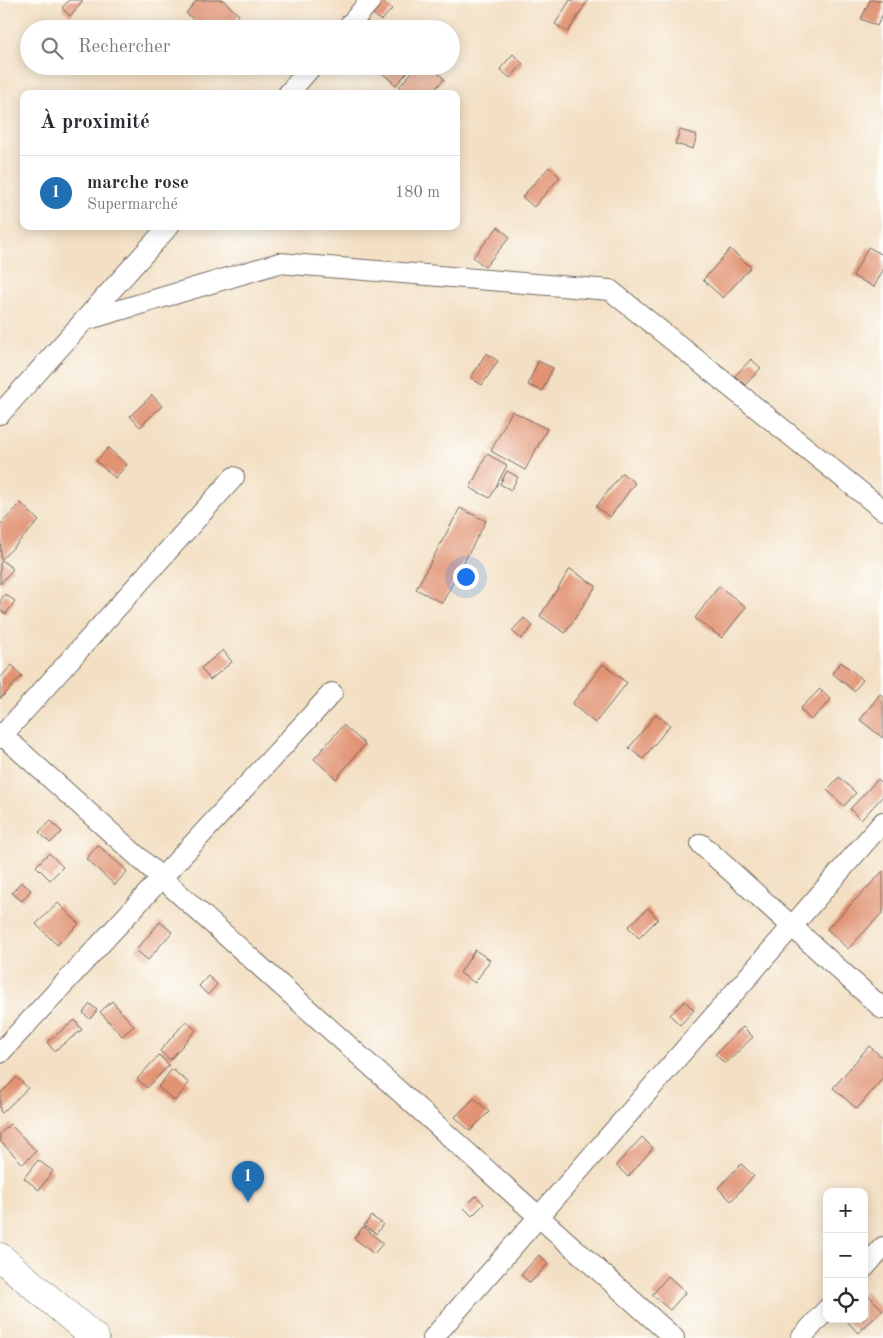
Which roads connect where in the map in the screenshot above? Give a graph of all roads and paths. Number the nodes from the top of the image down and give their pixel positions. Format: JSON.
{"nodes":[{"id":1,"x":371,"y":0,"type":"edge"},
{"id":2,"x":354,"y":20,"type":"edge"},
{"id":3,"x":304,"y":75,"type":"edge"},
{"id":4,"x":291,"y":90,"type":"edge"},
{"id":5,"x":165,"y":230,"type":"edge"},
{"id":6,"x":86,"y":320,"type":"junction"},
{"id":7,"x":0,"y":414,"type":"edge"},
{"id":8,"x":234,"y":477,"type":"dead end"},
{"id":9,"x":883,"y":510,"type":"edge"},
{"id":10,"x":332,"y":693,"type":"dead end"},
{"id":11,"x":1,"y":735,"type":"edge"},
{"id":12,"x":883,"y":822,"type":"edge"},
{"id":13,"x":701,"y":844,"type":"dead end"},
{"id":14,"x":161,"y":878,"type":"junction"},
{"id":15,"x":792,"y":926,"type":"junction"},
{"id":16,"x":883,"y":1009,"type":"edge"},
{"id":17,"x":0,"y":1052,"type":"edge"},
{"id":18,"x":539,"y":1217,"type":"junction"},
{"id":19,"x":883,"y":1247,"type":"edge"},
{"id":20,"x":0,"y":1257,"type":"edge"},
{"id":21,"x":868,"y":1264,"type":"edge"},
{"id":22,"x":823,"y":1313,"type":"edge"},
{"id":23,"x":90,"y":1337,"type":"edge"},
{"id":24,"x":433,"y":1338,"type":"edge"},
{"id":25,"x":674,"y":1338,"type":"edge"},
{"id":26,"x":801,"y":1338,"type":"edge"}],
"edges":[{"from":1,"to":2,"type":"street"},
{"from":3,"to":4,"type":"street"},
{"from":5,"to":6,"type":"street"},
{"from":6,"to":7,"type":"street"},
{"from":6,"to":9,"type":"street"},
{"from":8,"to":11,"type":"street"},
{"from":10,"to":14,"type":"street"},
{"from":11,"to":14,"type":"street"},
{"from":12,"to":15,"type":"street"},
{"from":13,"to":15,"type":"street"},
{"from":14,"to":17,"type":"street"},
{"from":14,"to":18,"type":"street"},
{"from":15,"to":16,"type":"street"},
{"from":15,"to":18,"type":"street"},
{"from":18,"to":24,"type":"street"},
{"from":18,"to":25,"type":"street"},
{"from":19,"to":21,"type":"street"},
{"from":20,"to":23,"type":"street"},
{"from":22,"to":26,"type":"street"}]}
